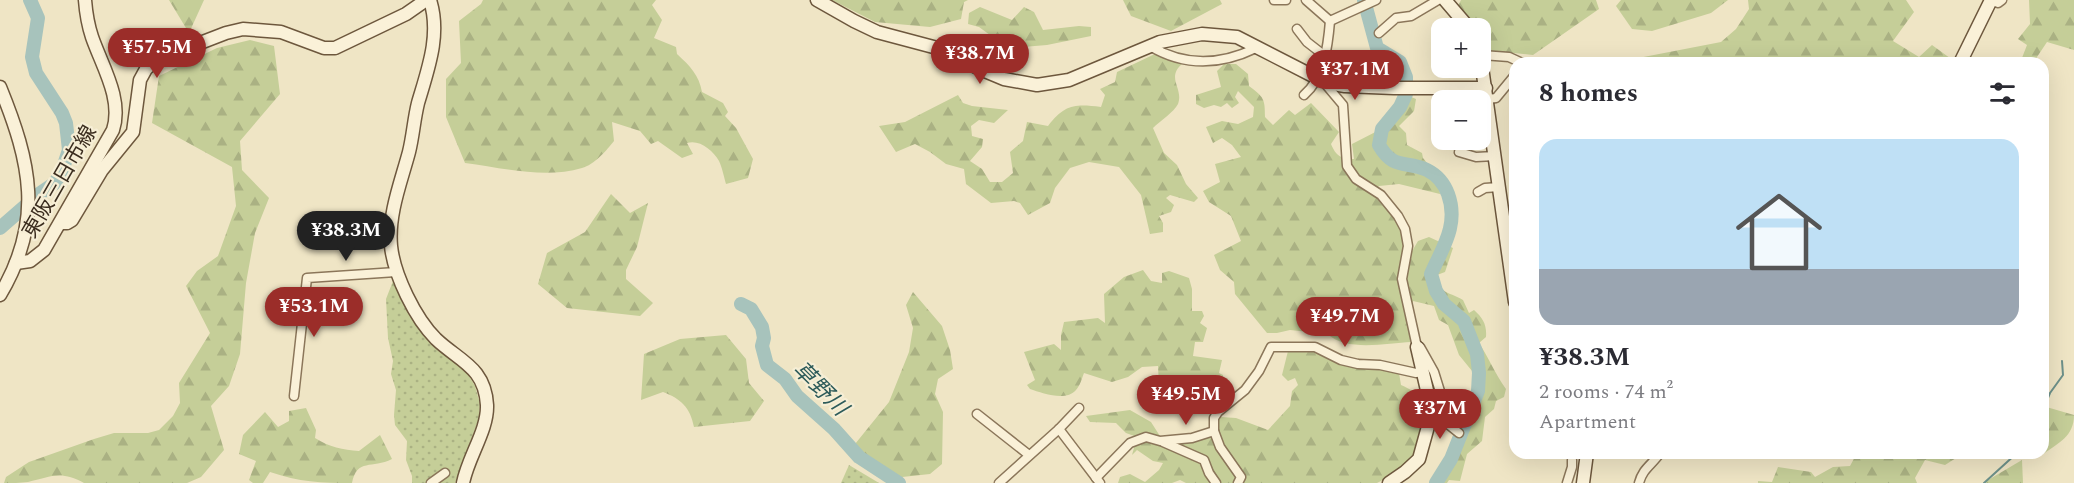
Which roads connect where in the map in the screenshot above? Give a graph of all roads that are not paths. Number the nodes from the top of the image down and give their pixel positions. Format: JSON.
{"nodes":[{"id":1,"x":85,"y":0,"type":"edge"},
{"id":2,"x":428,"y":0,"type":"edge"},
{"id":3,"x":817,"y":0,"type":"edge"},
{"id":4,"x":1274,"y":0,"type":"edge"},
{"id":5,"x":1286,"y":0,"type":"edge"},
{"id":6,"x":1306,"y":0,"type":"edge"},
{"id":7,"x":1438,"y":0,"type":"edge"},
{"id":8,"x":1445,"y":0,"type":"edge"},
{"id":9,"x":1995,"y":0,"type":"edge"},
{"id":10,"x":1375,"y":1,"type":"edge"},
{"id":11,"x":1418,"y":12,"type":"junction"},
{"id":12,"x":1460,"y":18,"type":"edge"},
{"id":13,"x":1330,"y":21,"type":"junction"},
{"id":14,"x":1411,"y":24,"type":"dead end"},
{"id":15,"x":1297,"y":29,"type":"dead end"},
{"id":16,"x":1379,"y":33,"type":"dead end"},
{"id":17,"x":1150,"y":46,"type":"junction"},
{"id":18,"x":1256,"y":48,"type":"junction"},
{"id":19,"x":1491,"y":55,"type":"edge"},
{"id":20,"x":1325,"y":56,"type":"junction"},
{"id":21,"x":1509,"y":57,"type":"edge"},
{"id":22,"x":1963,"y":57,"type":"edge"},
{"id":23,"x":1320,"y":79,"type":"junction"},
{"id":24,"x":1509,"y":82,"type":"edge"},
{"id":25,"x":0,"y":87,"type":"edge"},
{"id":26,"x":1441,"y":90,"type":"edge"},
{"id":27,"x":1304,"y":95,"type":"dead end"},
{"id":28,"x":1491,"y":96,"type":"edge"},
{"id":29,"x":1491,"y":125,"type":"edge"},
{"id":30,"x":1459,"y":152,"type":"dead end"},
{"id":31,"x":1495,"y":156,"type":"junction"},
{"id":32,"x":1499,"y":187,"type":"junction"},
{"id":33,"x":1478,"y":192,"type":"dead end"},
{"id":34,"x":61,"y":223,"type":"junction"},
{"id":35,"x":1509,"y":255,"type":"edge"},
{"id":36,"x":16,"y":263,"type":"junction"},
{"id":37,"x":396,"y":272,"type":"junction"},
{"id":38,"x":0,"y":295,"type":"edge"},
{"id":39,"x":1417,"y":346,"type":"junction"},
{"id":40,"x":1422,"y":372,"type":"junction"},
{"id":41,"x":294,"y":396,"type":"dead end"},
{"id":42,"x":1079,"y":408,"type":"dead end"},
{"id":43,"x":977,"y":414,"type":"dead end"},
{"id":44,"x":1059,"y":429,"type":"junction"},
{"id":45,"x":1214,"y":431,"type":"junction"},
{"id":46,"x":1459,"y":433,"type":"dead end"},
{"id":47,"x":1160,"y":441,"type":"junction"},
{"id":48,"x":1029,"y":455,"type":"junction"},
{"id":49,"x":1586,"y":459,"type":"edge"},
{"id":50,"x":1656,"y":459,"type":"edge"},
{"id":51,"x":1572,"y":460,"type":"dead end"},
{"id":52,"x":445,"y":472,"type":"dead end"},
{"id":53,"x":1098,"y":481,"type":"edge"},
{"id":54,"x":431,"y":483,"type":"edge"},
{"id":55,"x":463,"y":483,"type":"edge"},
{"id":56,"x":999,"y":483,"type":"edge"},
{"id":57,"x":1216,"y":483,"type":"edge"},
{"id":58,"x":1238,"y":483,"type":"edge"},
{"id":59,"x":1389,"y":483,"type":"edge"},
{"id":60,"x":1567,"y":483,"type":"edge"},
{"id":61,"x":1583,"y":483,"type":"edge"},
{"id":62,"x":1639,"y":483,"type":"edge"}],
"edges":[{"from":1,"to":34,"type":"street","name":"東阪三日市線"},
{"from":2,"to":34,"type":"street"},
{"from":2,"to":37,"type":"street"},
{"from":3,"to":17,"type":"street"},
{"from":4,"to":5,"type":"street"},
{"from":6,"to":13,"type":"street"},
{"from":7,"to":11,"type":"street"},
{"from":8,"to":12,"type":"street"},
{"from":9,"to":22,"type":"street"},
{"from":10,"to":13,"type":"street"},
{"from":11,"to":14,"type":"street"},
{"from":11,"to":16,"type":"street"},
{"from":13,"to":20,"type":"street"},
{"from":15,"to":20,"type":"street"},
{"from":17,"to":18,"type":"street"},
{"from":17,"to":18,"type":"street"},
{"from":18,"to":23,"type":"street"},
{"from":19,"to":21,"type":"street"},
{"from":20,"to":23,"type":"street"},
{"from":23,"to":26,"type":"street"},
{"from":23,"to":27,"type":"street"},
{"from":23,"to":39,"type":"street"},
{"from":24,"to":28,"type":"street"},
{"from":25,"to":36,"type":"street"},
{"from":29,"to":31,"type":"street"},
{"from":30,"to":31,"type":"street"},
{"from":31,"to":32,"type":"street"},
{"from":32,"to":33,"type":"street"},
{"from":32,"to":35,"type":"street"},
{"from":34,"to":36,"type":"street","name":"東阪三日市線"},
{"from":36,"to":38,"type":"street"},
{"from":37,"to":41,"type":"street"},
{"from":37,"to":55,"type":"street"},
{"from":39,"to":40,"type":"street"},
{"from":39,"to":46,"type":"street"},
{"from":40,"to":45,"type":"street"},
{"from":40,"to":59,"type":"street"},
{"from":42,"to":44,"type":"street"},
{"from":43,"to":48,"type":"street"},
{"from":44,"to":48,"type":"street"},
{"from":44,"to":53,"type":"street"},
{"from":45,"to":47,"type":"street"},
{"from":45,"to":58,"type":"street"},
{"from":47,"to":53,"type":"street"},
{"from":47,"to":57,"type":"street"},
{"from":48,"to":56,"type":"street"},
{"from":49,"to":61,"type":"street"},
{"from":50,"to":62,"type":"street"},
{"from":51,"to":60,"type":"street"},
{"from":52,"to":54,"type":"street"}]}
